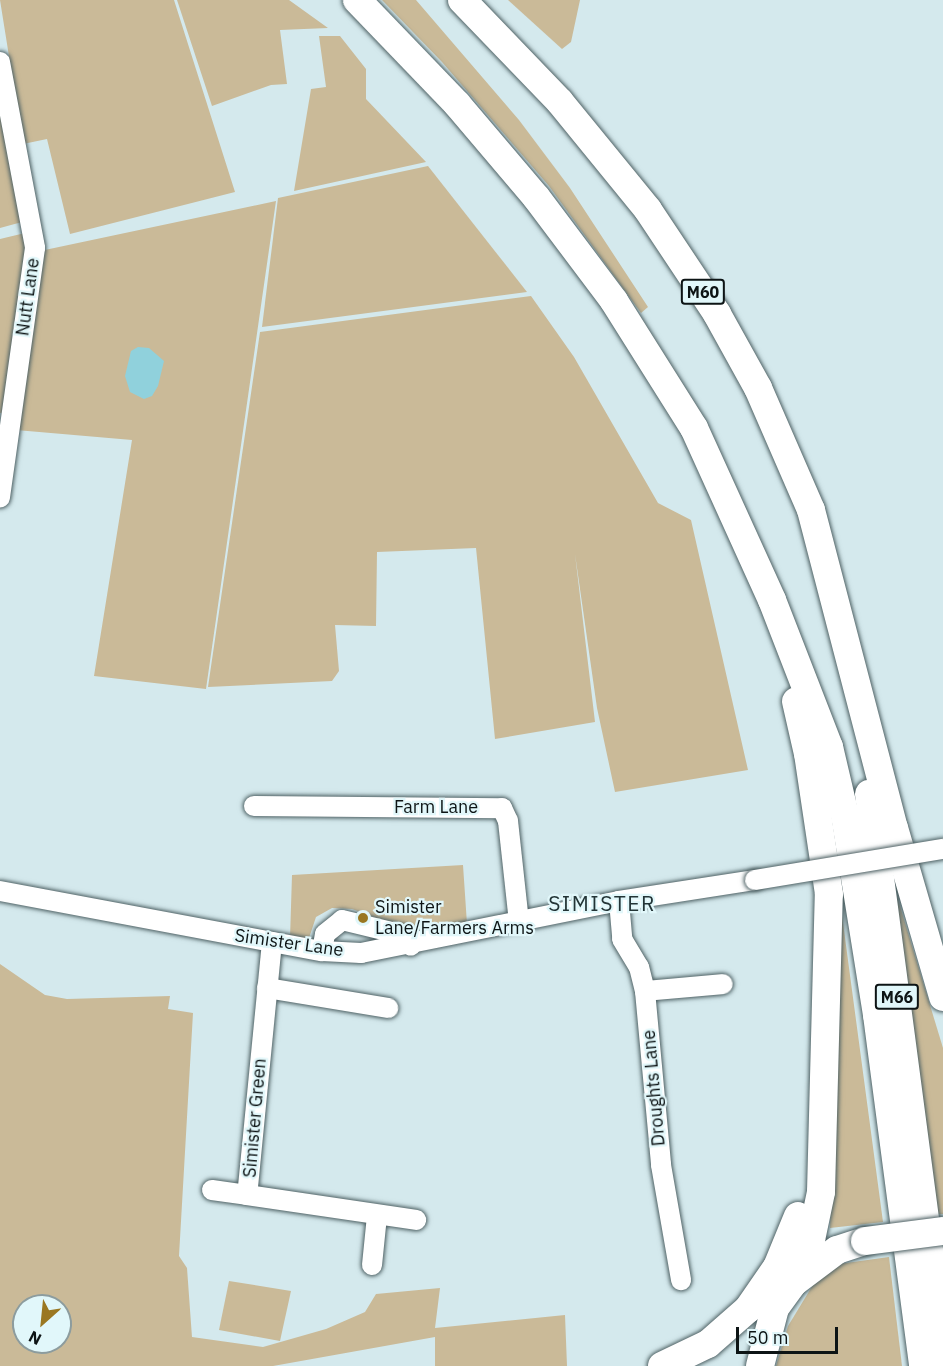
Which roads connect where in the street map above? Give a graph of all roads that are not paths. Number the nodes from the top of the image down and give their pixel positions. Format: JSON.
{"nodes":[{"id":1,"x":357,"y":0,"type":"edge"},
{"id":2,"x":462,"y":0,"type":"edge"},
{"id":3,"x":0,"y":62,"type":"edge"},
{"id":4,"x":0,"y":498,"type":"edge"},
{"id":5,"x":772,"y":600,"type":"junction"},
{"id":6,"x":847,"y":640,"type":"junction"},
{"id":7,"x":254,"y":806,"type":"dead end"},
{"id":8,"x":943,"y":849,"type":"edge"},
{"id":9,"x":907,"y":877,"type":"junction"},
{"id":10,"x":0,"y":891,"type":"edge"},
{"id":11,"x":619,"y":901,"type":"junction"},
{"id":12,"x":519,"y":922,"type":"junction"},
{"id":13,"x":272,"y":942,"type":"junction"},
{"id":14,"x":411,"y":946,"type":"junction"},
{"id":15,"x":322,"y":951,"type":"junction"},
{"id":16,"x":828,"y":972,"type":"junction"},
{"id":17,"x":943,"y":972,"type":"edge"},
{"id":18,"x":723,"y":984,"type":"dead end"},
{"id":19,"x":267,"y":988,"type":"junction"},
{"id":20,"x":645,"y":991,"type":"junction"},
{"id":21,"x":943,"y":997,"type":"edge"},
{"id":22,"x":388,"y":1008,"type":"dead end"},
{"id":23,"x":212,"y":1190,"type":"dead end"},
{"id":24,"x":247,"y":1195,"type":"junction"},
{"id":25,"x":377,"y":1216,"type":"junction"},
{"id":26,"x":416,"y":1220,"type":"dead end"},
{"id":27,"x":943,"y":1231,"type":"edge"},
{"id":28,"x":372,"y":1265,"type":"dead end"},
{"id":29,"x":681,"y":1280,"type":"dead end"},
{"id":30,"x":793,"y":1282,"type":"junction"},
{"id":31,"x":775,"y":1308,"type":"junction"},
{"id":32,"x":943,"y":1354,"type":"edge"},
{"id":33,"x":662,"y":1366,"type":"edge"},
{"id":34,"x":710,"y":1366,"type":"edge"},
{"id":35,"x":760,"y":1366,"type":"edge"},
{"id":36,"x":922,"y":1366,"type":"edge"}],
"edges":[{"from":1,"to":5,"type":"highway"},
{"from":2,"to":6,"type":"highway","number":"M60"},
{"from":3,"to":4,"type":"street","name":"Nutt Lane"},
{"from":5,"to":16,"type":"highway"},
{"from":5,"to":36,"type":"highway","number":"M66"},
{"from":6,"to":9,"type":"highway"},
{"from":6,"to":32,"type":"highway","number":"M66"},
{"from":7,"to":12,"type":"street","name":"Farm Lane"},
{"from":8,"to":11,"type":"street","name":"Simister Lane","bridge":true},
{"from":9,"to":17,"type":"highway"},
{"from":9,"to":21,"type":"highway"},
{"from":10,"to":13,"type":"street","name":"Simister Lane"},
{"from":11,"to":12,"type":"street","name":"Simister Lane"},
{"from":11,"to":20,"type":"street","name":"Droughts Lane"},
{"from":12,"to":14,"type":"street","name":"Simister Lane"},
{"from":13,"to":15,"type":"street","name":"Simister Lane"},
{"from":13,"to":19,"type":"street","name":"Simister Green"},
{"from":14,"to":15,"type":"street","name":"Simister Lane"},
{"from":14,"to":15,"type":"street"},
{"from":16,"to":30,"type":"highway"},
{"from":16,"to":33,"type":"highway"},
{"from":18,"to":20,"type":"street"},
{"from":19,"to":22,"type":"street"},
{"from":19,"to":24,"type":"street","name":"Simister Green"},
{"from":20,"to":29,"type":"street","name":"Droughts Lane"},
{"from":23,"to":24,"type":"street"},
{"from":24,"to":25,"type":"street","name":"Simister Green"},
{"from":25,"to":26,"type":"street","name":"Simister Green"},
{"from":25,"to":28,"type":"street"},
{"from":27,"to":30,"type":"highway","bridge":true},
{"from":30,"to":31,"type":"highway"},
{"from":31,"to":34,"type":"highway"},
{"from":31,"to":35,"type":"highway"}]}
